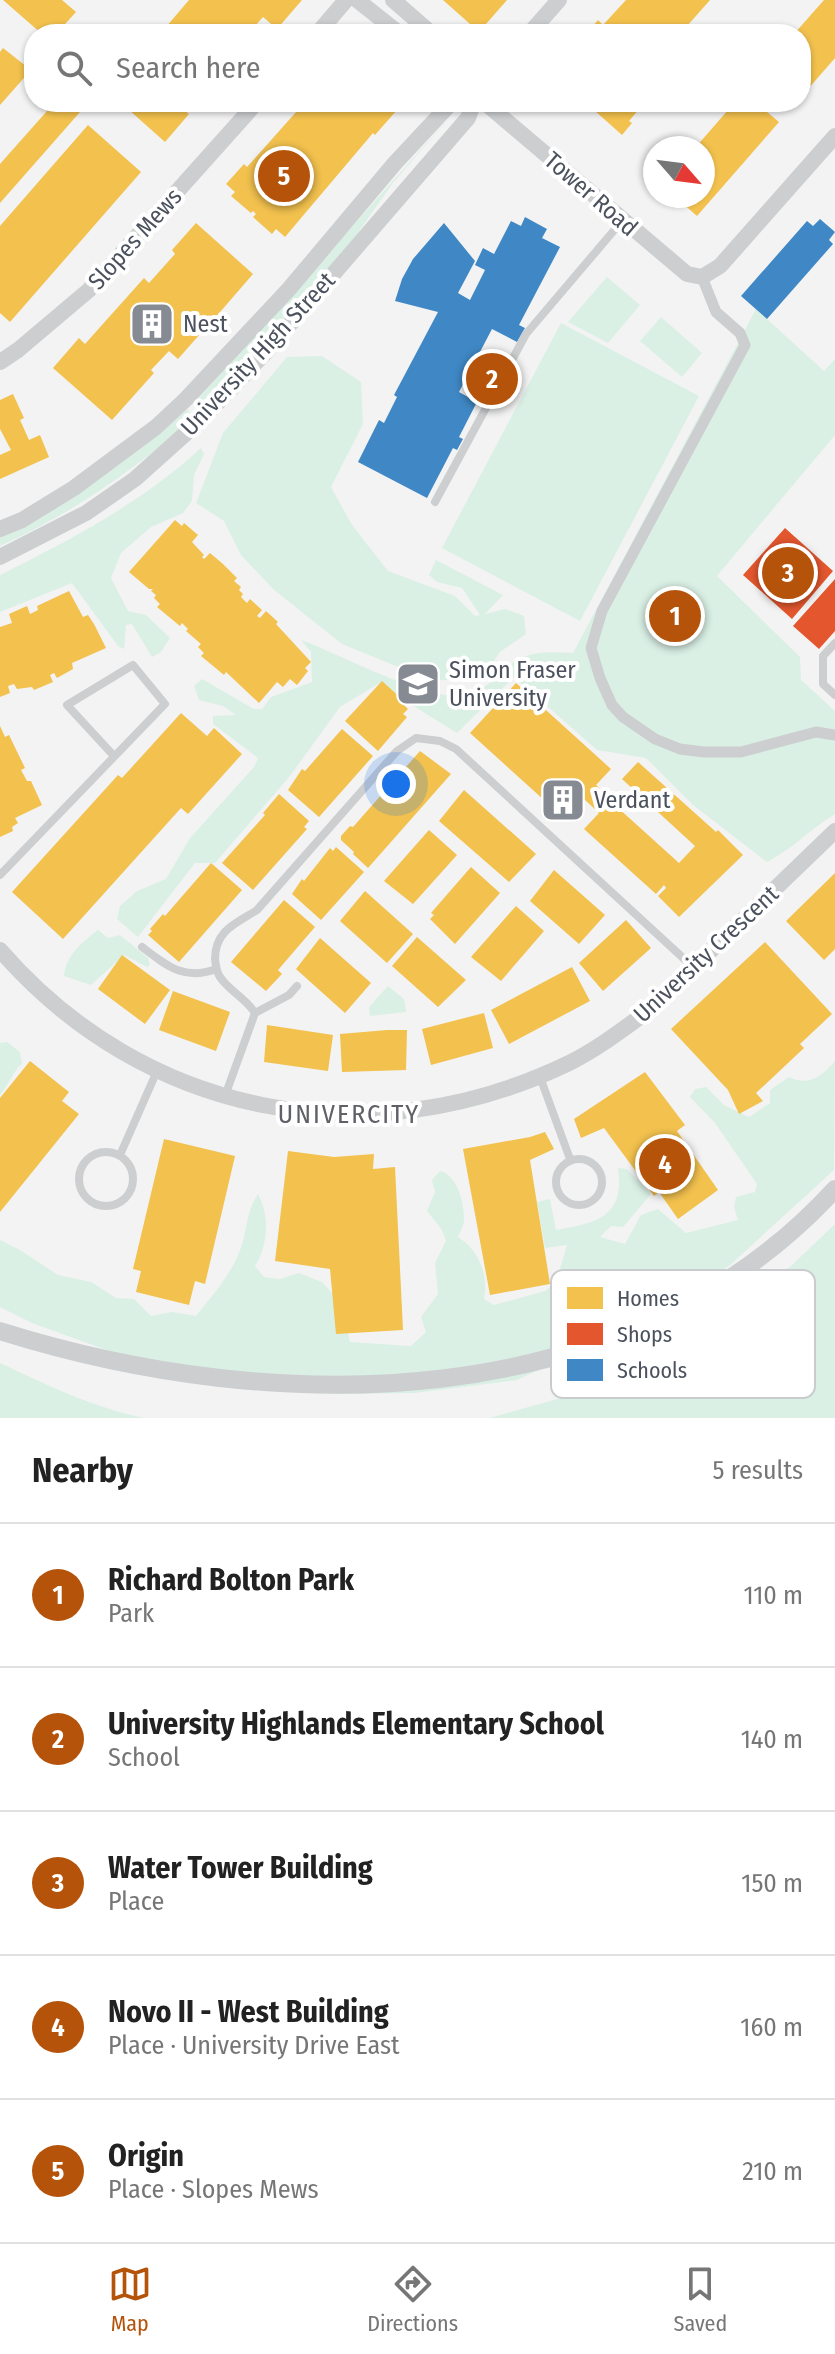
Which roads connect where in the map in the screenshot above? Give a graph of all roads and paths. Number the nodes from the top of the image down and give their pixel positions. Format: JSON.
{"nodes":[{"id":1,"x":346,"y":0,"type":"edge"},
{"id":2,"x":357,"y":0,"type":"edge"},
{"id":3,"x":393,"y":0,"type":"edge"},
{"id":4,"x":559,"y":0,"type":"edge"},
{"id":5,"x":326,"y":24,"type":"edge"},
{"id":6,"x":387,"y":24,"type":"edge"},
{"id":7,"x":421,"y":24,"type":"edge"},
{"id":8,"x":538,"y":24,"type":"edge"},
{"id":9,"x":248,"y":112,"type":"edge"},
{"id":10,"x":443,"y":112,"type":"edge"},
{"id":11,"x":470,"y":112,"type":"edge"},
{"id":12,"x":496,"y":112,"type":"edge"},
{"id":13,"x":835,"y":136,"type":"edge"},
{"id":14,"x":622,"y":221,"type":"junction"},
{"id":15,"x":702,"y":277,"type":"junction"},
{"id":16,"x":0,"y":362,"type":"edge"},
{"id":17,"x":435,"y":502,"type":"dead end"},
{"id":18,"x":0,"y":529,"type":"edge"},
{"id":19,"x":0,"y":557,"type":"edge"},
{"id":20,"x":835,"y":643,"type":"edge"},
{"id":21,"x":835,"y":695,"type":"edge"},
{"id":22,"x":835,"y":735,"type":"edge"},
{"id":23,"x":114,"y":756,"type":"junction"},
{"id":24,"x":835,"y":831,"type":"edge"},
{"id":25,"x":0,"y":875,"type":"edge"},
{"id":26,"x":142,"y":947,"type":"dead end"},
{"id":27,"x":0,"y":950,"type":"edge"},
{"id":28,"x":694,"y":968,"type":"junction"},
{"id":29,"x":216,"y":969,"type":"junction"},
{"id":30,"x":297,"y":986,"type":"dead end"},
{"id":31,"x":255,"y":1013,"type":"junction"},
{"id":32,"x":157,"y":1071,"type":"junction"},
{"id":33,"x":540,"y":1077,"type":"junction"},
{"id":34,"x":224,"y":1097,"type":"junction"},
{"id":35,"x":120,"y":1155,"type":"junction"},
{"id":36,"x":570,"y":1159,"type":"junction"},
{"id":37,"x":835,"y":1189,"type":"edge"},
{"id":38,"x":748,"y":1270,"type":"edge"},
{"id":39,"x":0,"y":1331,"type":"edge"},
{"id":40,"x":97,"y":1376,"type":"dead end"}],
"edges":[{"from":1,"to":5,"type":"street"},
{"from":2,"to":6,"type":"street"},
{"from":3,"to":7,"type":"street"},
{"from":4,"to":8,"type":"street"},
{"from":9,"to":16,"type":"street","name":"Slopes Mews"},
{"from":10,"to":18,"type":"street","name":"University High Street"},
{"from":11,"to":19,"type":"street","name":"University High Street"},
{"from":12,"to":14,"type":"street","name":"Tower Road"},
{"from":13,"to":15,"type":"street"},
{"from":14,"to":15,"type":"street","name":"Tower Road"},
{"from":14,"to":17,"type":"lane"},
{"from":15,"to":22,"type":"street"},
{"from":20,"to":21,"type":"lane"},
{"from":23,"to":23,"type":"lane"},
{"from":23,"to":25,"type":"lane"},
{"from":24,"to":28,"type":"street","name":"University Crescent"},
{"from":26,"to":29,"type":"lane"},
{"from":27,"to":32,"type":"street","name":"University Crescent"},
{"from":28,"to":29,"type":"lane"},
{"from":28,"to":33,"type":"street","name":"University Crescent"},
{"from":29,"to":31,"type":"lane"},
{"from":30,"to":31,"type":"lane"},
{"from":31,"to":34,"type":"lane"},
{"from":32,"to":34,"type":"street","name":"University Crescent"},
{"from":32,"to":35,"type":"lane"},
{"from":33,"to":34,"type":"street","name":"University Crescent"},
{"from":33,"to":36,"type":"lane"},
{"from":35,"to":35,"type":"lane"},
{"from":36,"to":36,"type":"lane"},
{"from":37,"to":38,"type":"street"},
{"from":39,"to":40,"type":"street"}]}
